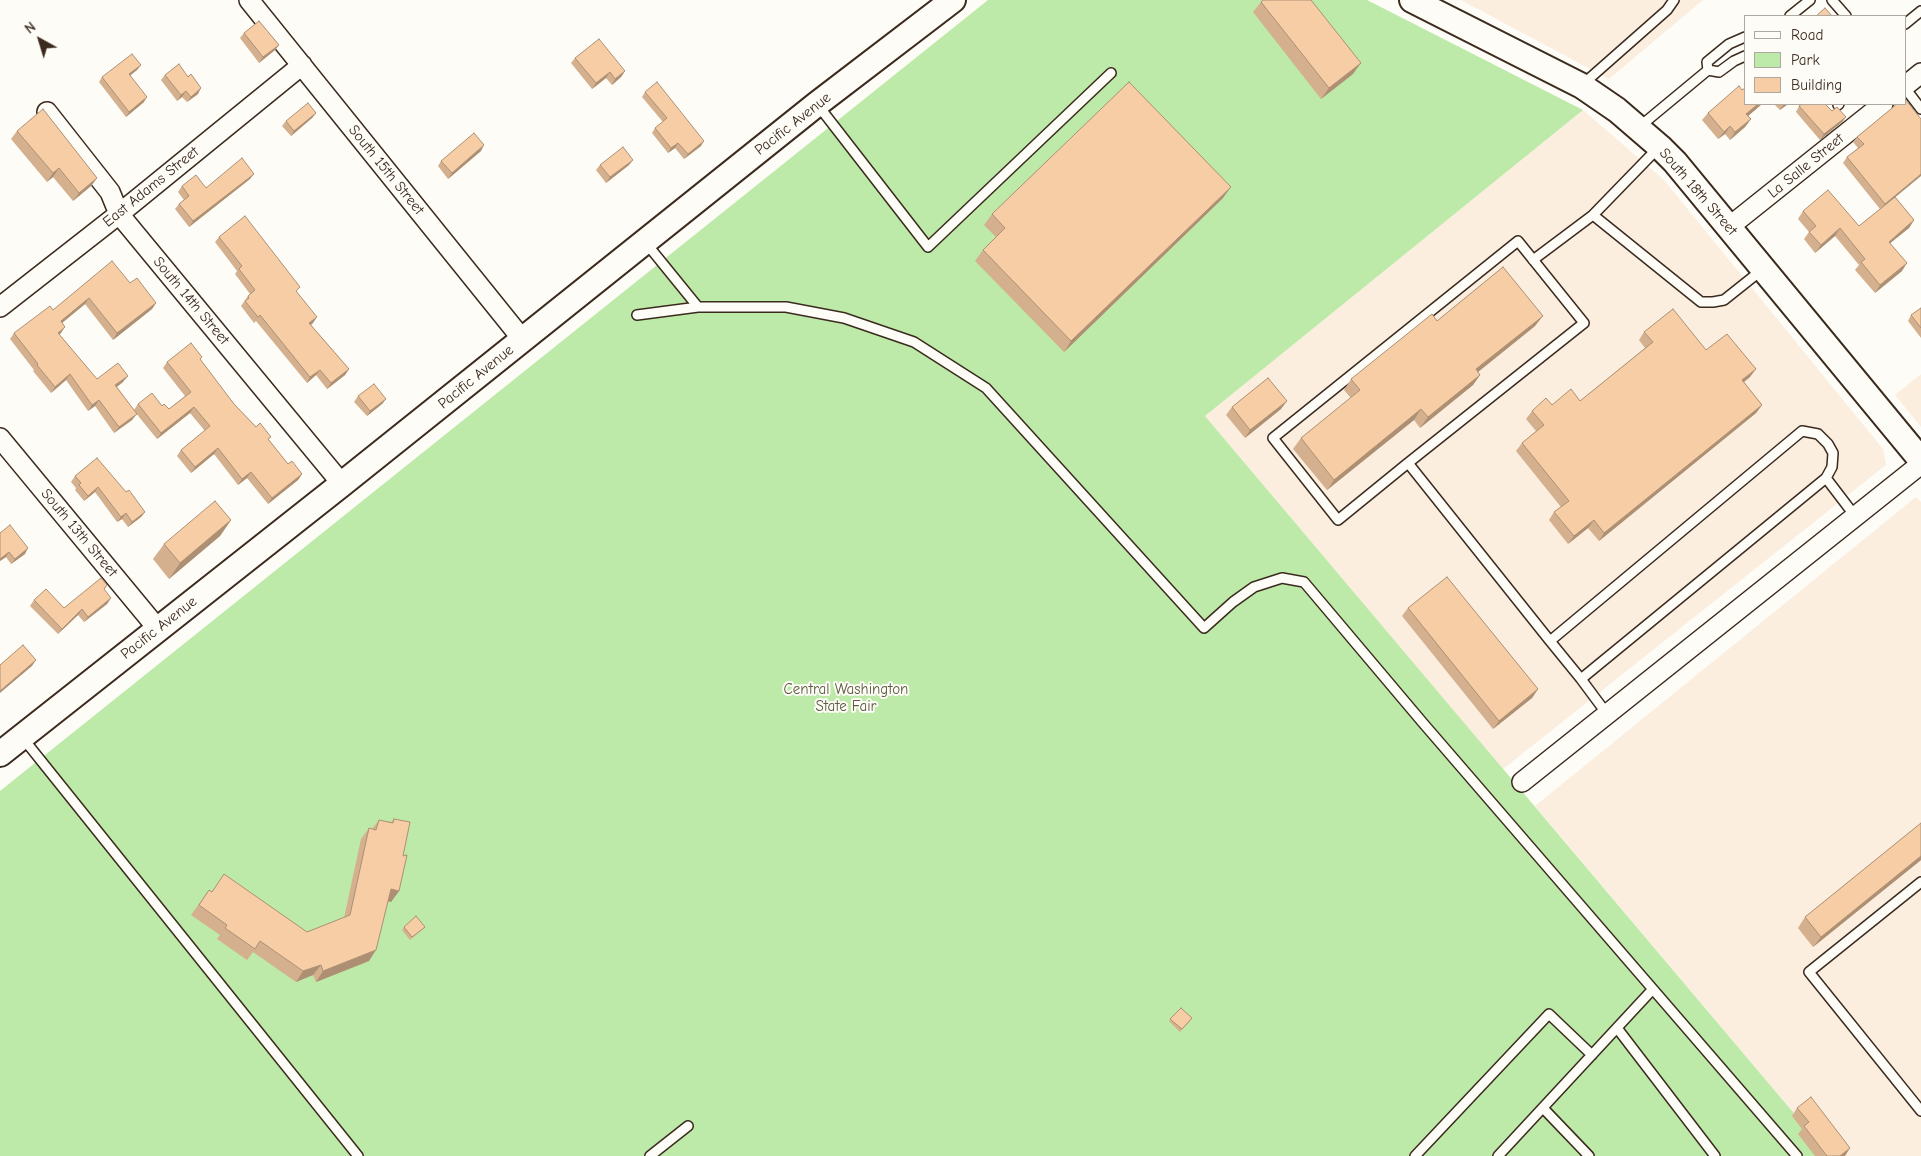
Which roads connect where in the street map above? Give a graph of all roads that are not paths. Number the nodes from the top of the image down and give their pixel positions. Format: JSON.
{"nodes":[{"id":1,"x":249,"y":0,"type":"edge"},
{"id":2,"x":952,"y":0,"type":"edge"},
{"id":3,"x":1412,"y":0,"type":"edge"},
{"id":4,"x":1674,"y":0,"type":"edge"},
{"id":5,"x":1810,"y":0,"type":"edge"},
{"id":6,"x":1832,"y":0,"type":"edge"},
{"id":7,"x":1921,"y":11,"type":"edge"},
{"id":8,"x":1791,"y":15,"type":"edge"},
{"id":9,"x":1845,"y":15,"type":"edge"},
{"id":10,"x":1906,"y":23,"type":"edge"},
{"id":11,"x":1744,"y":37,"type":"edge"},
{"id":12,"x":1744,"y":56,"type":"edge"},
{"id":13,"x":302,"y":65,"type":"junction"},
{"id":14,"x":1708,"y":70,"type":"junction"},
{"id":15,"x":1111,"y":73,"type":"dead end"},
{"id":16,"x":1921,"y":73,"type":"edge"},
{"id":17,"x":1582,"y":86,"type":"junction"},
{"id":18,"x":1906,"y":86,"type":"edge"},
{"id":19,"x":1906,"y":88,"type":"edge"},
{"id":20,"x":817,"y":104,"type":"junction"},
{"id":21,"x":1882,"y":105,"type":"edge"},
{"id":22,"x":1921,"y":109,"type":"edge"},
{"id":23,"x":47,"y":112,"type":"edge"},
{"id":24,"x":1638,"y":128,"type":"junction"},
{"id":25,"x":1660,"y":147,"type":"junction"},
{"id":26,"x":119,"y":214,"type":"junction"},
{"id":27,"x":1593,"y":215,"type":"junction"},
{"id":28,"x":1729,"y":227,"type":"junction"},
{"id":29,"x":645,"y":242,"type":"junction"},
{"id":30,"x":1533,"y":260,"type":"junction"},
{"id":31,"x":1763,"y":269,"type":"junction"},
{"id":32,"x":0,"y":307,"type":"edge"},
{"id":33,"x":698,"y":307,"type":"junction"},
{"id":34,"x":637,"y":315,"type":"dead end"},
{"id":35,"x":523,"y":340,"type":"junction"},
{"id":36,"x":0,"y":438,"type":"edge"},
{"id":37,"x":1921,"y":462,"type":"edge"},
{"id":38,"x":1408,"y":463,"type":"junction"},
{"id":39,"x":1826,"y":478,"type":"junction"},
{"id":40,"x":342,"y":484,"type":"junction"},
{"id":41,"x":1855,"y":516,"type":"junction"},
{"id":42,"x":158,"y":629,"type":"junction"},
{"id":43,"x":1550,"y":641,"type":"junction"},
{"id":44,"x":1581,"y":679,"type":"junction"},
{"id":45,"x":1607,"y":714,"type":"junction"},
{"id":46,"x":22,"y":737,"type":"junction"},
{"id":47,"x":0,"y":754,"type":"edge"},
{"id":48,"x":1522,"y":782,"type":"dead end"},
{"id":49,"x":1921,"y":882,"type":"edge"},
{"id":50,"x":1652,"y":990,"type":"junction"},
{"id":51,"x":1616,"y":1028,"type":"junction"},
{"id":52,"x":1592,"y":1055,"type":"junction"},
{"id":53,"x":1543,"y":1108,"type":"junction"},
{"id":54,"x":1921,"y":1111,"type":"edge"},
{"id":55,"x":688,"y":1126,"type":"dead end"},
{"id":56,"x":358,"y":1156,"type":"edge"},
{"id":57,"x":650,"y":1156,"type":"edge"},
{"id":58,"x":1415,"y":1156,"type":"edge"},
{"id":59,"x":1498,"y":1156,"type":"edge"},
{"id":60,"x":1589,"y":1156,"type":"edge"},
{"id":61,"x":1715,"y":1156,"type":"edge"},
{"id":62,"x":1797,"y":1156,"type":"edge"}],
"edges":[{"from":1,"to":13,"type":"street","name":"South 15th Street"},
{"from":2,"to":20,"type":"street","name":"Pacific Avenue"},
{"from":3,"to":17,"type":"street","name":"South 18th Street"},
{"from":4,"to":17,"type":"lane"},
{"from":5,"to":8,"type":"lane"},
{"from":6,"to":9,"type":"lane"},
{"from":7,"to":10,"type":"lane"},
{"from":11,"to":14,"type":"lane"},
{"from":12,"to":14,"type":"lane"},
{"from":13,"to":26,"type":"street","name":"East Adams Street"},
{"from":13,"to":35,"type":"street","name":"South 15th Street"},
{"from":14,"to":24,"type":"lane"},
{"from":15,"to":20,"type":"lane"},
{"from":16,"to":18,"type":"street"},
{"from":17,"to":24,"type":"street","name":"South 18th Street"},
{"from":19,"to":22,"type":"lane"},
{"from":20,"to":29,"type":"street","name":"Pacific Avenue"},
{"from":21,"to":28,"type":"street","name":"La Salle Street"},
{"from":23,"to":26,"type":"street","name":"South 14th Street"},
{"from":24,"to":25,"type":"street","name":"South 18th Street"},
{"from":25,"to":27,"type":"lane"},
{"from":25,"to":28,"type":"street","name":"South 18th Street"},
{"from":26,"to":32,"type":"street","name":"East Adams Street"},
{"from":26,"to":40,"type":"street","name":"South 14th Street"},
{"from":27,"to":30,"type":"lane"},
{"from":27,"to":31,"type":"lane"},
{"from":28,"to":31,"type":"street","name":"South 18th Street"},
{"from":29,"to":33,"type":"lane"},
{"from":29,"to":35,"type":"street","name":"Pacific Avenue"},
{"from":30,"to":38,"type":"lane"},
{"from":30,"to":38,"type":"lane"},
{"from":31,"to":37,"type":"street","name":"South 18th Street"},
{"from":33,"to":34,"type":"lane"},
{"from":33,"to":50,"type":"lane"},
{"from":35,"to":40,"type":"street","name":"Pacific Avenue"},
{"from":36,"to":42,"type":"street","name":"South 13th Street"},
{"from":37,"to":41,"type":"street"},
{"from":38,"to":43,"type":"lane"},
{"from":39,"to":41,"type":"lane"},
{"from":39,"to":43,"type":"lane"},
{"from":39,"to":44,"type":"lane"},
{"from":40,"to":42,"type":"street","name":"Pacific Avenue"},
{"from":41,"to":45,"type":"street"},
{"from":42,"to":46,"type":"street","name":"Pacific Avenue"},
{"from":43,"to":44,"type":"lane"},
{"from":44,"to":45,"type":"lane"},
{"from":45,"to":48,"type":"street"},
{"from":46,"to":47,"type":"street","name":"Pacific Avenue"},
{"from":46,"to":56,"type":"lane"},
{"from":49,"to":54,"type":"lane"},
{"from":50,"to":51,"type":"lane"},
{"from":50,"to":62,"type":"lane"},
{"from":51,"to":52,"type":"lane"},
{"from":51,"to":61,"type":"lane"},
{"from":52,"to":53,"type":"lane"},
{"from":52,"to":58,"type":"lane"},
{"from":53,"to":59,"type":"lane"},
{"from":53,"to":60,"type":"lane"},
{"from":55,"to":57,"type":"lane"}]}
